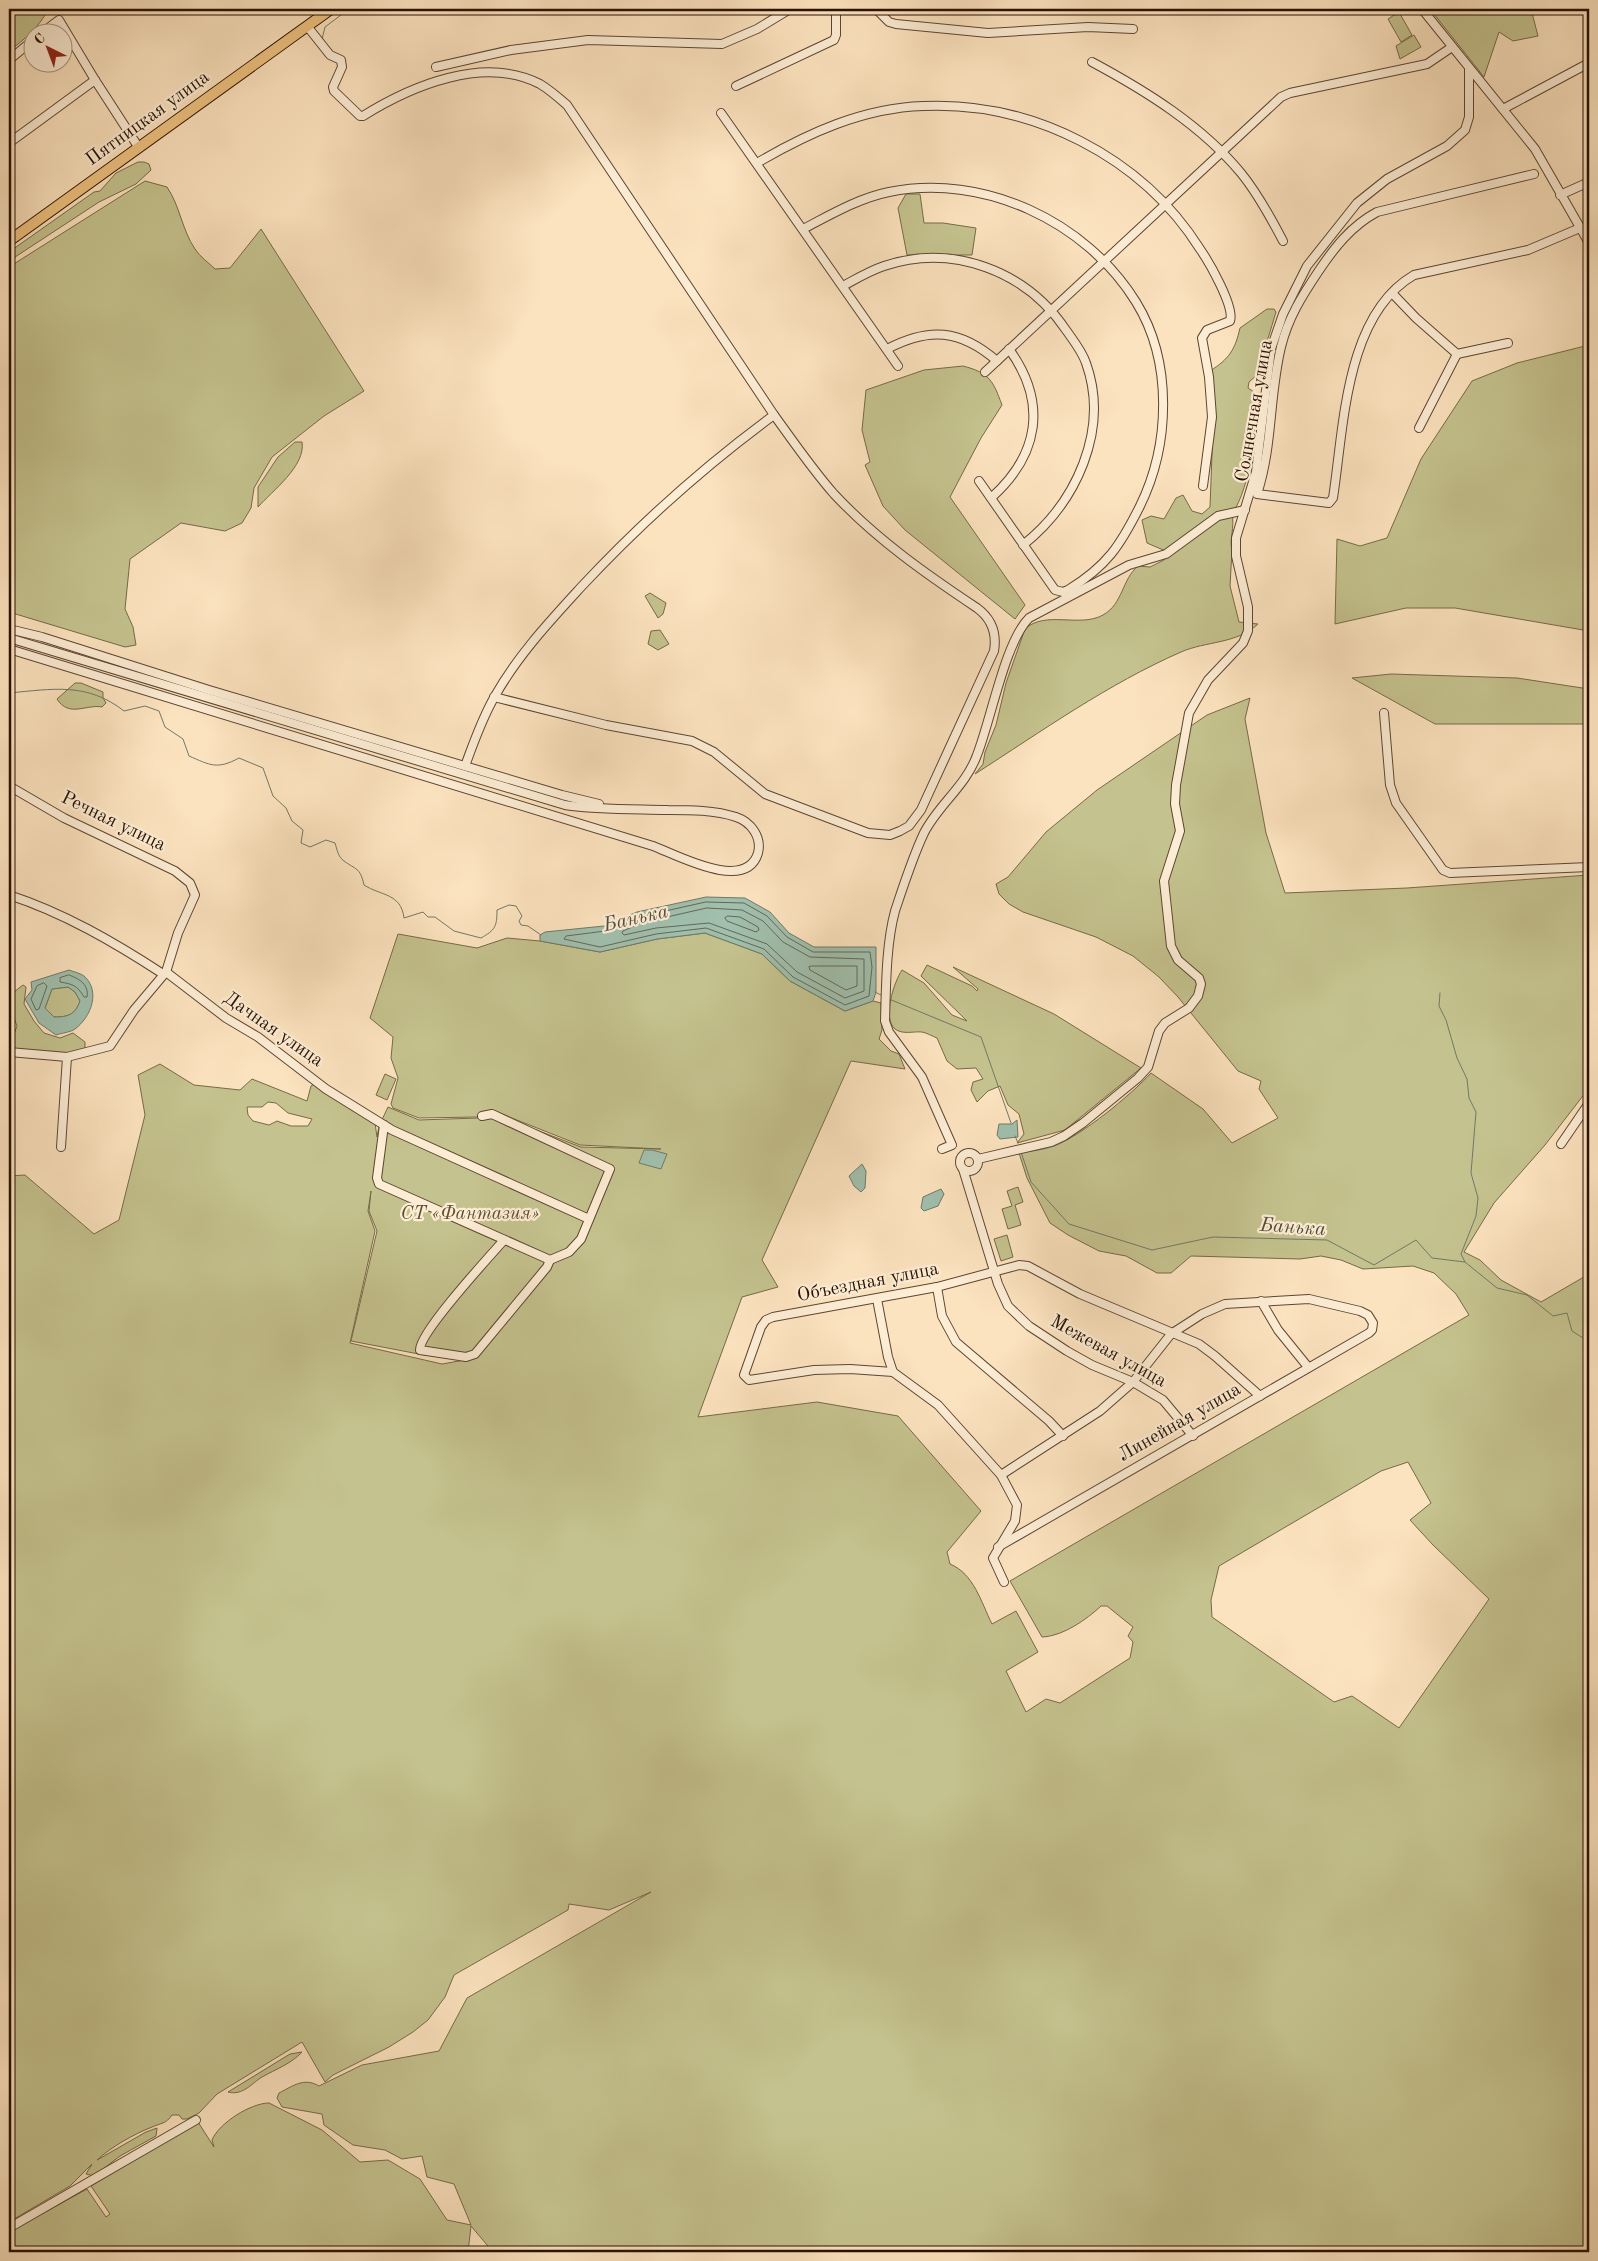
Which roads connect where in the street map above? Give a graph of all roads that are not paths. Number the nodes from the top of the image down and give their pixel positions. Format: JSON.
{"nodes":[{"id":1,"x":331,"y":9,"type":"edge"},
{"id":2,"x":790,"y":9,"type":"edge"},
{"id":3,"x":836,"y":9,"type":"edge"},
{"id":4,"x":876,"y":9,"type":"edge"},
{"id":5,"x":1422,"y":9,"type":"edge"},
{"id":6,"x":307,"y":26,"type":"junction"},
{"id":7,"x":1133,"y":29,"type":"dead end"},
{"id":8,"x":72,"y":42,"type":"edge"},
{"id":9,"x":1452,"y":47,"type":"junction"},
{"id":10,"x":22,"y":49,"type":"edge"},
{"id":11,"x":9,"y":60,"type":"edge"},
{"id":12,"x":1092,"y":62,"type":"dead end"},
{"id":13,"x":1589,"y":64,"type":"edge"},
{"id":14,"x":436,"y":67,"type":"dead end"},
{"id":15,"x":1470,"y":69,"type":"junction"},
{"id":16,"x":95,"y":80,"type":"junction"},
{"id":17,"x":736,"y":86,"type":"dead end"},
{"id":18,"x":1503,"y":109,"type":"junction"},
{"id":19,"x":722,"y":112,"type":"dead end"},
{"id":20,"x":9,"y":143,"type":"edge"},
{"id":21,"x":139,"y":148,"type":"junction"},
{"id":22,"x":1222,"y":154,"type":"junction"},
{"id":23,"x":756,"y":163,"type":"junction"},
{"id":24,"x":1534,"y":174,"type":"dead end"},
{"id":25,"x":1589,"y":182,"type":"edge"},
{"id":26,"x":1560,"y":195,"type":"junction"},
{"id":27,"x":1166,"y":204,"type":"junction"},
{"id":28,"x":1580,"y":228,"type":"junction"},
{"id":29,"x":803,"y":229,"type":"junction"},
{"id":30,"x":1588,"y":239,"type":"edge"},
{"id":31,"x":9,"y":241,"type":"edge"},
{"id":32,"x":1283,"y":241,"type":"dead end"},
{"id":33,"x":1103,"y":262,"type":"junction"},
{"id":34,"x":843,"y":286,"type":"junction"},
{"id":35,"x":1392,"y":292,"type":"junction"},
{"id":36,"x":1052,"y":310,"type":"junction"},
{"id":37,"x":1508,"y":343,"type":"dead end"},
{"id":38,"x":886,"y":349,"type":"junction"},
{"id":39,"x":1010,"y":349,"type":"junction"},
{"id":40,"x":1457,"y":354,"type":"junction"},
{"id":41,"x":997,"y":361,"type":"junction"},
{"id":42,"x":898,"y":366,"type":"dead end"},
{"id":43,"x":985,"y":372,"type":"dead end"},
{"id":44,"x":774,"y":415,"type":"junction"},
{"id":45,"x":1419,"y":428,"type":"dead end"},
{"id":46,"x":979,"y":481,"type":"dead end"},
{"id":47,"x":1204,"y":486,"type":"dead end"},
{"id":48,"x":991,"y":498,"type":"junction"},
{"id":49,"x":1245,"y":510,"type":"junction"},
{"id":50,"x":1023,"y":545,"type":"junction"},
{"id":51,"x":9,"y":629,"type":"edge"},
{"id":52,"x":9,"y":638,"type":"edge"},
{"id":53,"x":9,"y":648,"type":"edge"},
{"id":54,"x":494,"y":697,"type":"junction"},
{"id":55,"x":1384,"y":713,"type":"dead end"},
{"id":56,"x":466,"y":766,"type":"junction"},
{"id":57,"x":9,"y":786,"type":"edge"},
{"id":58,"x":624,"y":809,"type":"junction"},
{"id":59,"x":1589,"y":867,"type":"edge"},
{"id":60,"x":9,"y":895,"type":"edge"},
{"id":61,"x":164,"y":972,"type":"junction"},
{"id":62,"x":9,"y":1052,"type":"edge"},
{"id":63,"x":67,"y":1057,"type":"junction"},
{"id":64,"x":1589,"y":1103,"type":"edge"},
{"id":65,"x":482,"y":1116,"type":"dead end"},
{"id":66,"x":384,"y":1125,"type":"junction"},
{"id":67,"x":1560,"y":1144,"type":"dead end"},
{"id":68,"x":61,"y":1147,"type":"dead end"},
{"id":69,"x":942,"y":1149,"type":"dead end"},
{"id":70,"x":978,"y":1159,"type":"junction"},
{"id":71,"x":963,"y":1169,"type":"junction"},
{"id":72,"x":589,"y":1219,"type":"junction"},
{"id":73,"x":504,"y":1240,"type":"junction"},
{"id":74,"x":550,"y":1260,"type":"junction"},
{"id":75,"x":995,"y":1272,"type":"junction"},
{"id":76,"x":937,"y":1287,"type":"junction"},
{"id":77,"x":877,"y":1299,"type":"junction"},
{"id":78,"x":1261,"y":1301,"type":"junction"},
{"id":79,"x":1171,"y":1334,"type":"junction"},
{"id":80,"x":1308,"y":1367,"type":"junction"},
{"id":81,"x":893,"y":1372,"type":"junction"},
{"id":82,"x":1133,"y":1382,"type":"junction"},
{"id":83,"x":1260,"y":1396,"type":"junction"},
{"id":84,"x":1063,"y":1436,"type":"junction"},
{"id":85,"x":1193,"y":1436,"type":"junction"},
{"id":86,"x":1001,"y":1475,"type":"junction"},
{"id":87,"x":998,"y":1547,"type":"junction"},
{"id":88,"x":1004,"y":1582,"type":"dead end"},
{"id":89,"x":196,"y":2120,"type":"dead end"},
{"id":90,"x":9,"y":2228,"type":"edge"}],
"edges":[{"from":1,"to":6,"type":"main road","name":"Пятницкая улица"},
{"from":2,"to":14,"type":"street"},
{"from":3,"to":17,"type":"street"},
{"from":4,"to":7,"type":"street"},
{"from":5,"to":9,"type":"street"},
{"from":6,"to":21,"type":"main road","name":"Пятницкая улица"},
{"from":6,"to":44,"type":"street"},
{"from":8,"to":16,"type":"street"},
{"from":9,"to":15,"type":"street"},
{"from":9,"to":22,"type":"street"},
{"from":10,"to":11,"type":"street"},
{"from":12,"to":22,"type":"street"},
{"from":13,"to":18,"type":"street"},
{"from":15,"to":18,"type":"street"},
{"from":15,"to":49,"type":"street"},
{"from":16,"to":20,"type":"street"},
{"from":16,"to":21,"type":"street"},
{"from":18,"to":26,"type":"street"},
{"from":19,"to":23,"type":"street"},
{"from":21,"to":31,"type":"main road","name":"Пятницкая улица"},
{"from":22,"to":27,"type":"street"},
{"from":22,"to":32,"type":"street"},
{"from":23,"to":27,"type":"street"},
{"from":23,"to":29,"type":"street"},
{"from":24,"to":35,"type":"street","name":"Солнечная улица"},
{"from":25,"to":26,"type":"street"},
{"from":26,"to":28,"type":"street"},
{"from":27,"to":33,"type":"street"},
{"from":27,"to":47,"type":"street"},
{"from":28,"to":30,"type":"street"},
{"from":28,"to":35,"type":"street","name":"Солнечная улица"},
{"from":29,"to":33,"type":"street"},
{"from":29,"to":34,"type":"street"},
{"from":33,"to":36,"type":"street"},
{"from":33,"to":50,"type":"street"},
{"from":34,"to":36,"type":"street"},
{"from":34,"to":38,"type":"street"},
{"from":35,"to":40,"type":"street"},
{"from":36,"to":39,"type":"street"},
{"from":36,"to":50,"type":"street"},
{"from":37,"to":40,"type":"street"},
{"from":38,"to":41,"type":"street"},
{"from":38,"to":42,"type":"street"},
{"from":39,"to":41,"type":"street"},
{"from":39,"to":48,"type":"street"},
{"from":40,"to":45,"type":"street"},
{"from":41,"to":43,"type":"street"},
{"from":44,"to":54,"type":"street"},
{"from":44,"to":54,"type":"street"},
{"from":46,"to":48,"type":"street"},
{"from":48,"to":50,"type":"street"},
{"from":49,"to":69,"type":"street"},
{"from":49,"to":70,"type":"street"},
{"from":51,"to":56,"type":"street"},
{"from":52,"to":58,"type":"street"},
{"from":53,"to":58,"type":"street"},
{"from":54,"to":56,"type":"street"},
{"from":55,"to":59,"type":"street"},
{"from":56,"to":58,"type":"street"},
{"from":57,"to":61,"type":"street","name":"Речная улица"},
{"from":60,"to":61,"type":"street","name":"Дачная улица"},
{"from":61,"to":63,"type":"street"},
{"from":61,"to":66,"type":"street","name":"Дачная улица"},
{"from":62,"to":63,"type":"street"},
{"from":63,"to":68,"type":"street"},
{"from":64,"to":67,"type":"street"},
{"from":65,"to":72,"type":"street"},
{"from":66,"to":72,"type":"street","name":"Дачная улица"},
{"from":66,"to":73,"type":"street"},
{"from":70,"to":71,"type":"street"},
{"from":70,"to":71,"type":"street"},
{"from":71,"to":75,"type":"street","name":"Межевая улица"},
{"from":72,"to":74,"type":"street"},
{"from":73,"to":74,"type":"street"},
{"from":73,"to":74,"type":"street"},
{"from":75,"to":76,"type":"street","name":"Объездная улица"},
{"from":75,"to":79,"type":"street","name":"Объездная улица"},
{"from":75,"to":82,"type":"street","name":"Межевая улица"},
{"from":76,"to":77,"type":"street","name":"Объездная улица"},
{"from":76,"to":84,"type":"street"},
{"from":77,"to":81,"type":"street"},
{"from":77,"to":81,"type":"street","name":"Объездная улица"},
{"from":78,"to":79,"type":"street"},
{"from":78,"to":80,"type":"street"},
{"from":78,"to":80,"type":"street","name":"Линейная улица"},
{"from":79,"to":82,"type":"street"},
{"from":79,"to":83,"type":"street","name":"Объездная улица"},
{"from":80,"to":83,"type":"street","name":"Линейная улица"},
{"from":81,"to":86,"type":"street"},
{"from":82,"to":84,"type":"street"},
{"from":82,"to":85,"type":"street","name":"Межевая улица"},
{"from":83,"to":85,"type":"street","name":"Линейная улица"},
{"from":84,"to":86,"type":"street"},
{"from":85,"to":87,"type":"street","name":"Линейная улица"},
{"from":86,"to":87,"type":"street"},
{"from":87,"to":88,"type":"street"},
{"from":89,"to":90,"type":"street"}]}
